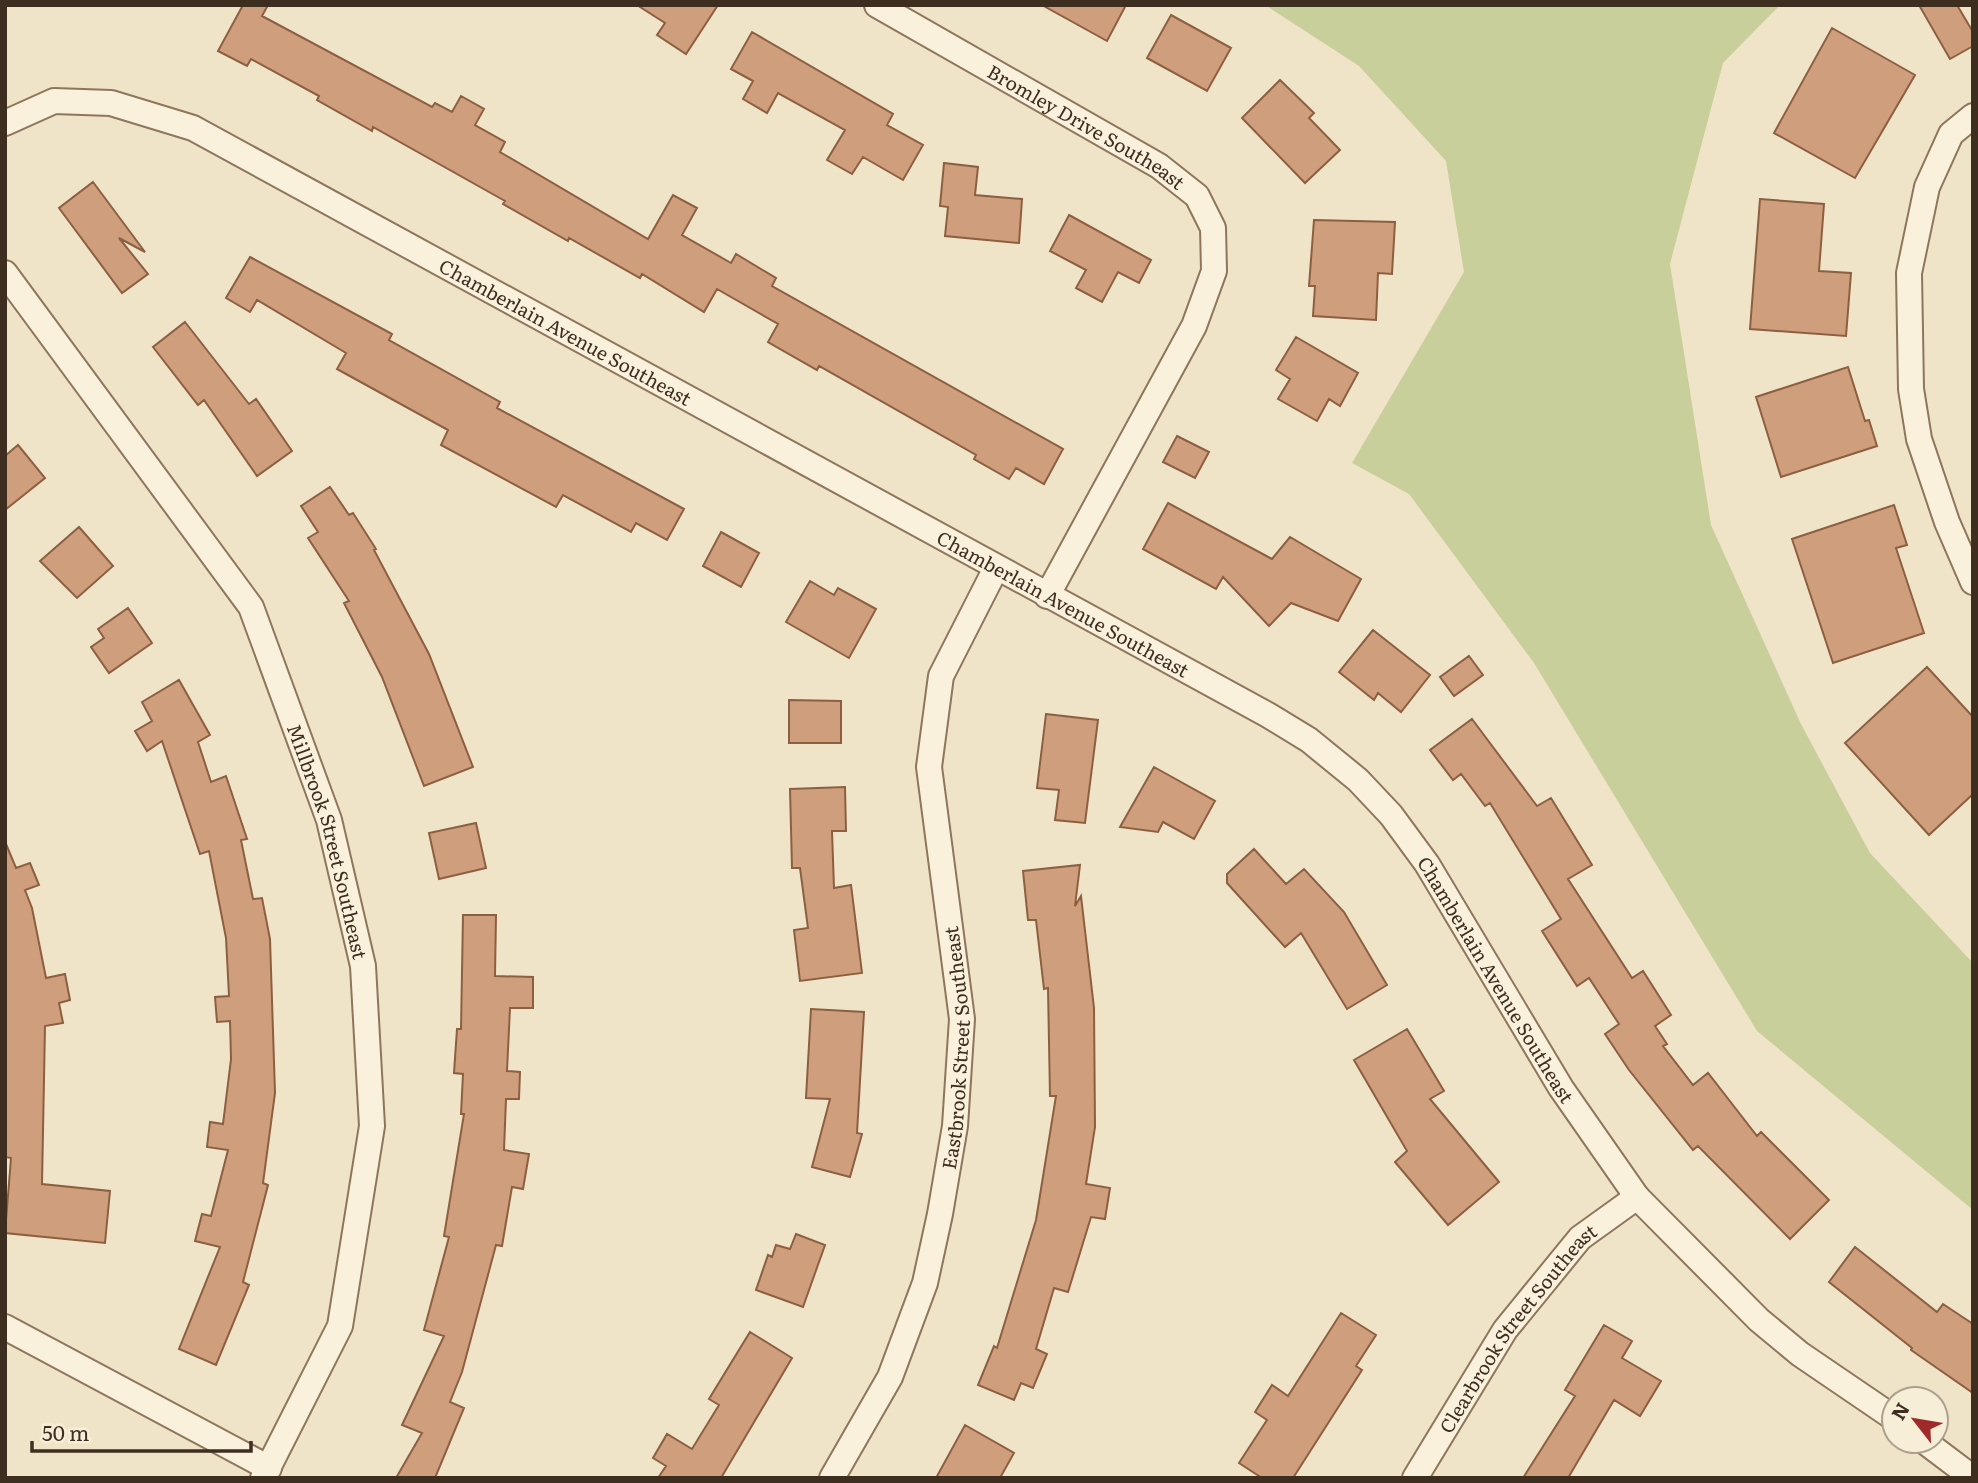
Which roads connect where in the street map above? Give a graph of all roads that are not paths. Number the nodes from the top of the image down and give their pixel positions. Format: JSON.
{"nodes":[{"id":1,"x":877,"y":5,"type":"edge"},
{"id":2,"x":1973,"y":116,"type":"edge"},
{"id":3,"x":5,"y":123,"type":"edge"},
{"id":4,"x":5,"y":273,"type":"edge"},
{"id":5,"x":996,"y":568,"type":"junction"},
{"id":6,"x":1973,"y":582,"type":"edge"},
{"id":7,"x":1047,"y":596,"type":"junction"},
{"id":8,"x":1637,"y":1197,"type":"junction"},
{"id":9,"x":5,"y":1326,"type":"edge"},
{"id":10,"x":1880,"y":1408,"type":"edge"},
{"id":11,"x":1943,"y":1455,"type":"edge"},
{"id":12,"x":266,"y":1473,"type":"edge"},
{"id":13,"x":832,"y":1478,"type":"edge"},
{"id":14,"x":1415,"y":1478,"type":"edge"},
{"id":15,"x":1973,"y":1478,"type":"edge"}],
"edges":[{"from":1,"to":7,"type":"street","name":"Bromley Drive Southeast"},
{"from":2,"to":6,"type":"street"},
{"from":3,"to":5,"type":"street","name":"Chamberlain Avenue Southeast"},
{"from":4,"to":12,"type":"street","name":"Millbrook Street Southeast"},
{"from":5,"to":7,"type":"street","name":"Chamberlain Avenue Southeast"},
{"from":5,"to":13,"type":"street","name":"Eastbrook Street Southeast"},
{"from":7,"to":8,"type":"street","name":"Chamberlain Avenue Southeast"},
{"from":8,"to":10,"type":"street","name":"Chamberlain Avenue Southeast"},
{"from":8,"to":14,"type":"street","name":"Clearbrook Street Southeast"},
{"from":9,"to":12,"type":"street"},
{"from":11,"to":15,"type":"street"}]}
